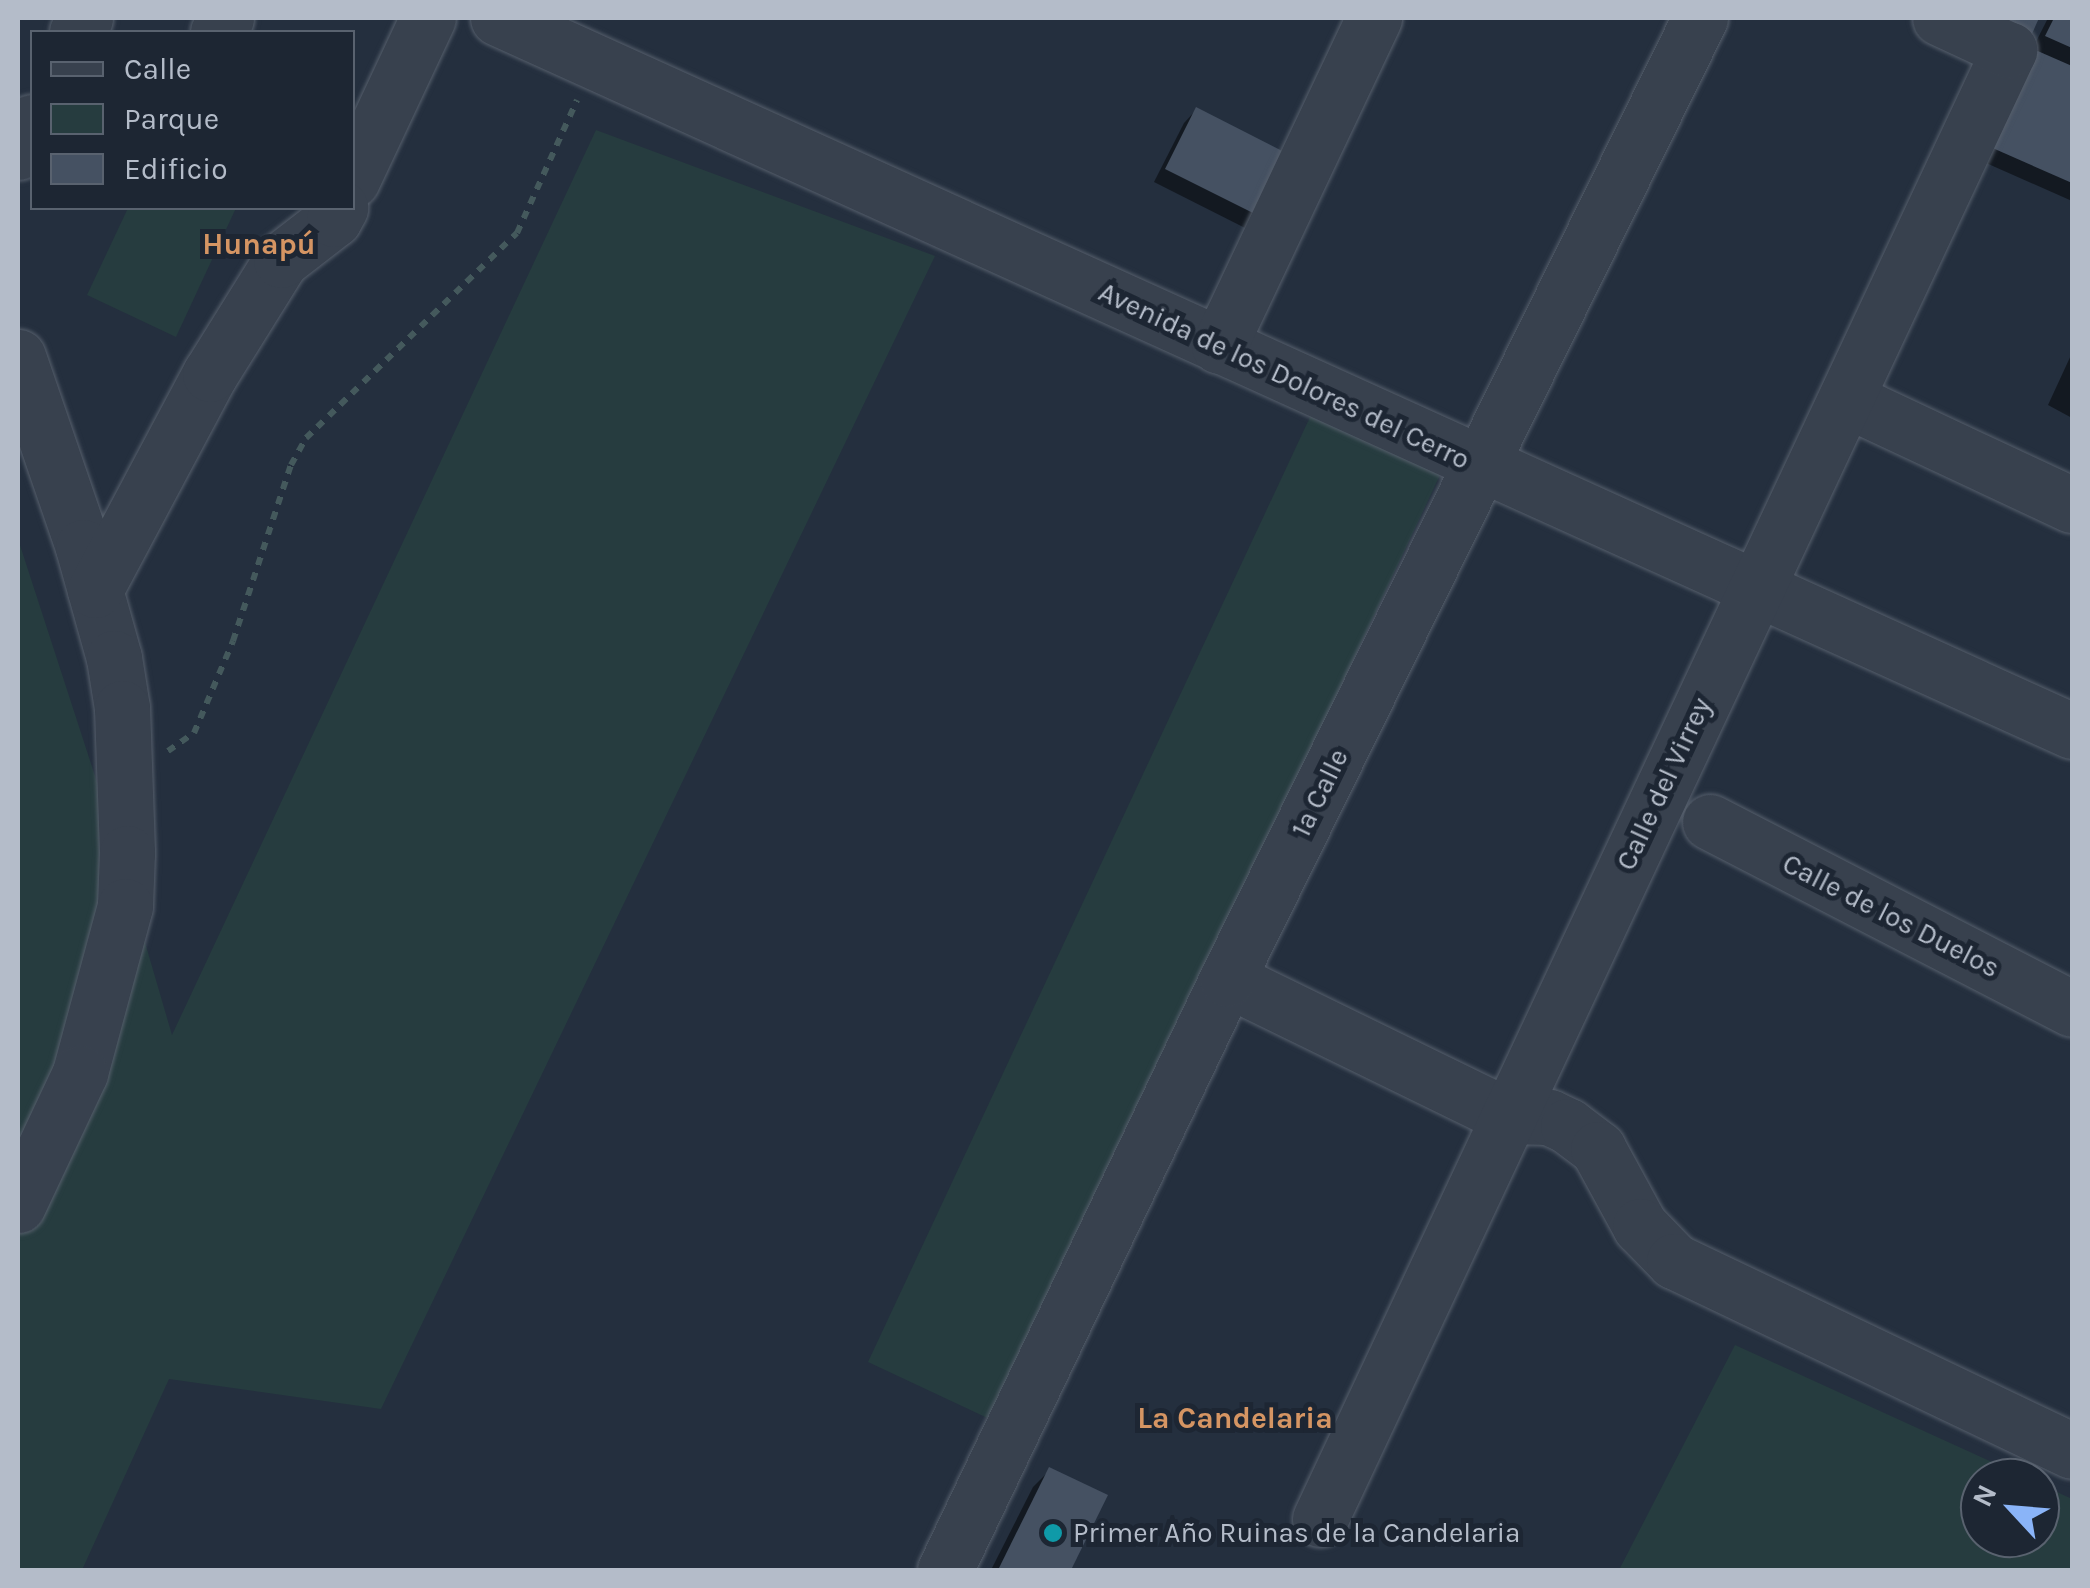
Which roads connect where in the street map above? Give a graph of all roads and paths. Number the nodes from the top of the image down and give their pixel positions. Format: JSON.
{"nodes":[{"id":1,"x":428,"y":18,"type":"edge"},
{"id":2,"x":498,"y":18,"type":"edge"},
{"id":3,"x":1374,"y":18,"type":"edge"},
{"id":4,"x":1700,"y":18,"type":"edge"},
{"id":5,"x":1940,"y":18,"type":"edge"},
{"id":6,"x":594,"y":62,"type":"junction"},
{"id":7,"x":30,"y":126,"type":"edge"},
{"id":8,"x":18,"y":152,"type":"edge"},
{"id":9,"x":355,"y":174,"type":"edge"},
{"id":10,"x":339,"y":210,"type":"edge"},
{"id":11,"x":1219,"y":346,"type":"junction"},
{"id":12,"x":18,"y":357,"type":"edge"},
{"id":13,"x":1869,"y":410,"type":"dead end"},
{"id":14,"x":1482,"y":466,"type":"junction"},
{"id":15,"x":2072,"y":505,"type":"edge"},
{"id":16,"x":96,"y":590,"type":"junction"},
{"id":17,"x":1755,"y":590,"type":"junction"},
{"id":18,"x":2069,"y":721,"type":"edge"},
{"id":19,"x":126,"y":781,"type":"junction"},
{"id":20,"x":1710,"y":822,"type":"dead end"},
{"id":21,"x":1227,"y":979,"type":"junction"},
{"id":22,"x":2072,"y":1010,"type":"edge"},
{"id":23,"x":1508,"y":1116,"type":"junction"},
{"id":24,"x":18,"y":1205,"type":"edge"},
{"id":25,"x":2072,"y":1452,"type":"edge"},
{"id":26,"x":1320,"y":1518,"type":"dead end"},
{"id":27,"x":945,"y":1570,"type":"edge"}],
"edges":[{"from":1,"to":9,"type":"street"},
{"from":2,"to":6,"type":"street","name":"Avenida de los Dolores del Cerro"},
{"from":3,"to":11,"type":"street"},
{"from":4,"to":14,"type":"street","name":"1a Calle"},
{"from":5,"to":17,"type":"street","name":"Calle del Virrey"},
{"from":6,"to":11,"type":"street","name":"Avenida de los Dolores del Cerro"},
{"from":6,"to":19,"type":"path"},
{"from":7,"to":8,"type":"street"},
{"from":10,"to":16,"type":"street"},
{"from":11,"to":14,"type":"street","name":"Avenida de los Dolores del Cerro"},
{"from":12,"to":16,"type":"street"},
{"from":13,"to":15,"type":"street"},
{"from":14,"to":17,"type":"street","name":"Avenida de los Dolores del Cerro"},
{"from":14,"to":21,"type":"street","name":"1a Calle"},
{"from":16,"to":19,"type":"street"},
{"from":17,"to":18,"type":"street","name":"Avenida de los Dolores del Cerro"},
{"from":17,"to":23,"type":"street","name":"Calle del Virrey"},
{"from":19,"to":24,"type":"street"},
{"from":20,"to":22,"type":"street","name":"Calle de los Duelos"},
{"from":21,"to":23,"type":"street"},
{"from":21,"to":27,"type":"street","name":"1a Calle"},
{"from":23,"to":25,"type":"street"},
{"from":23,"to":26,"type":"street","name":"Calle del Virrey"}]}
